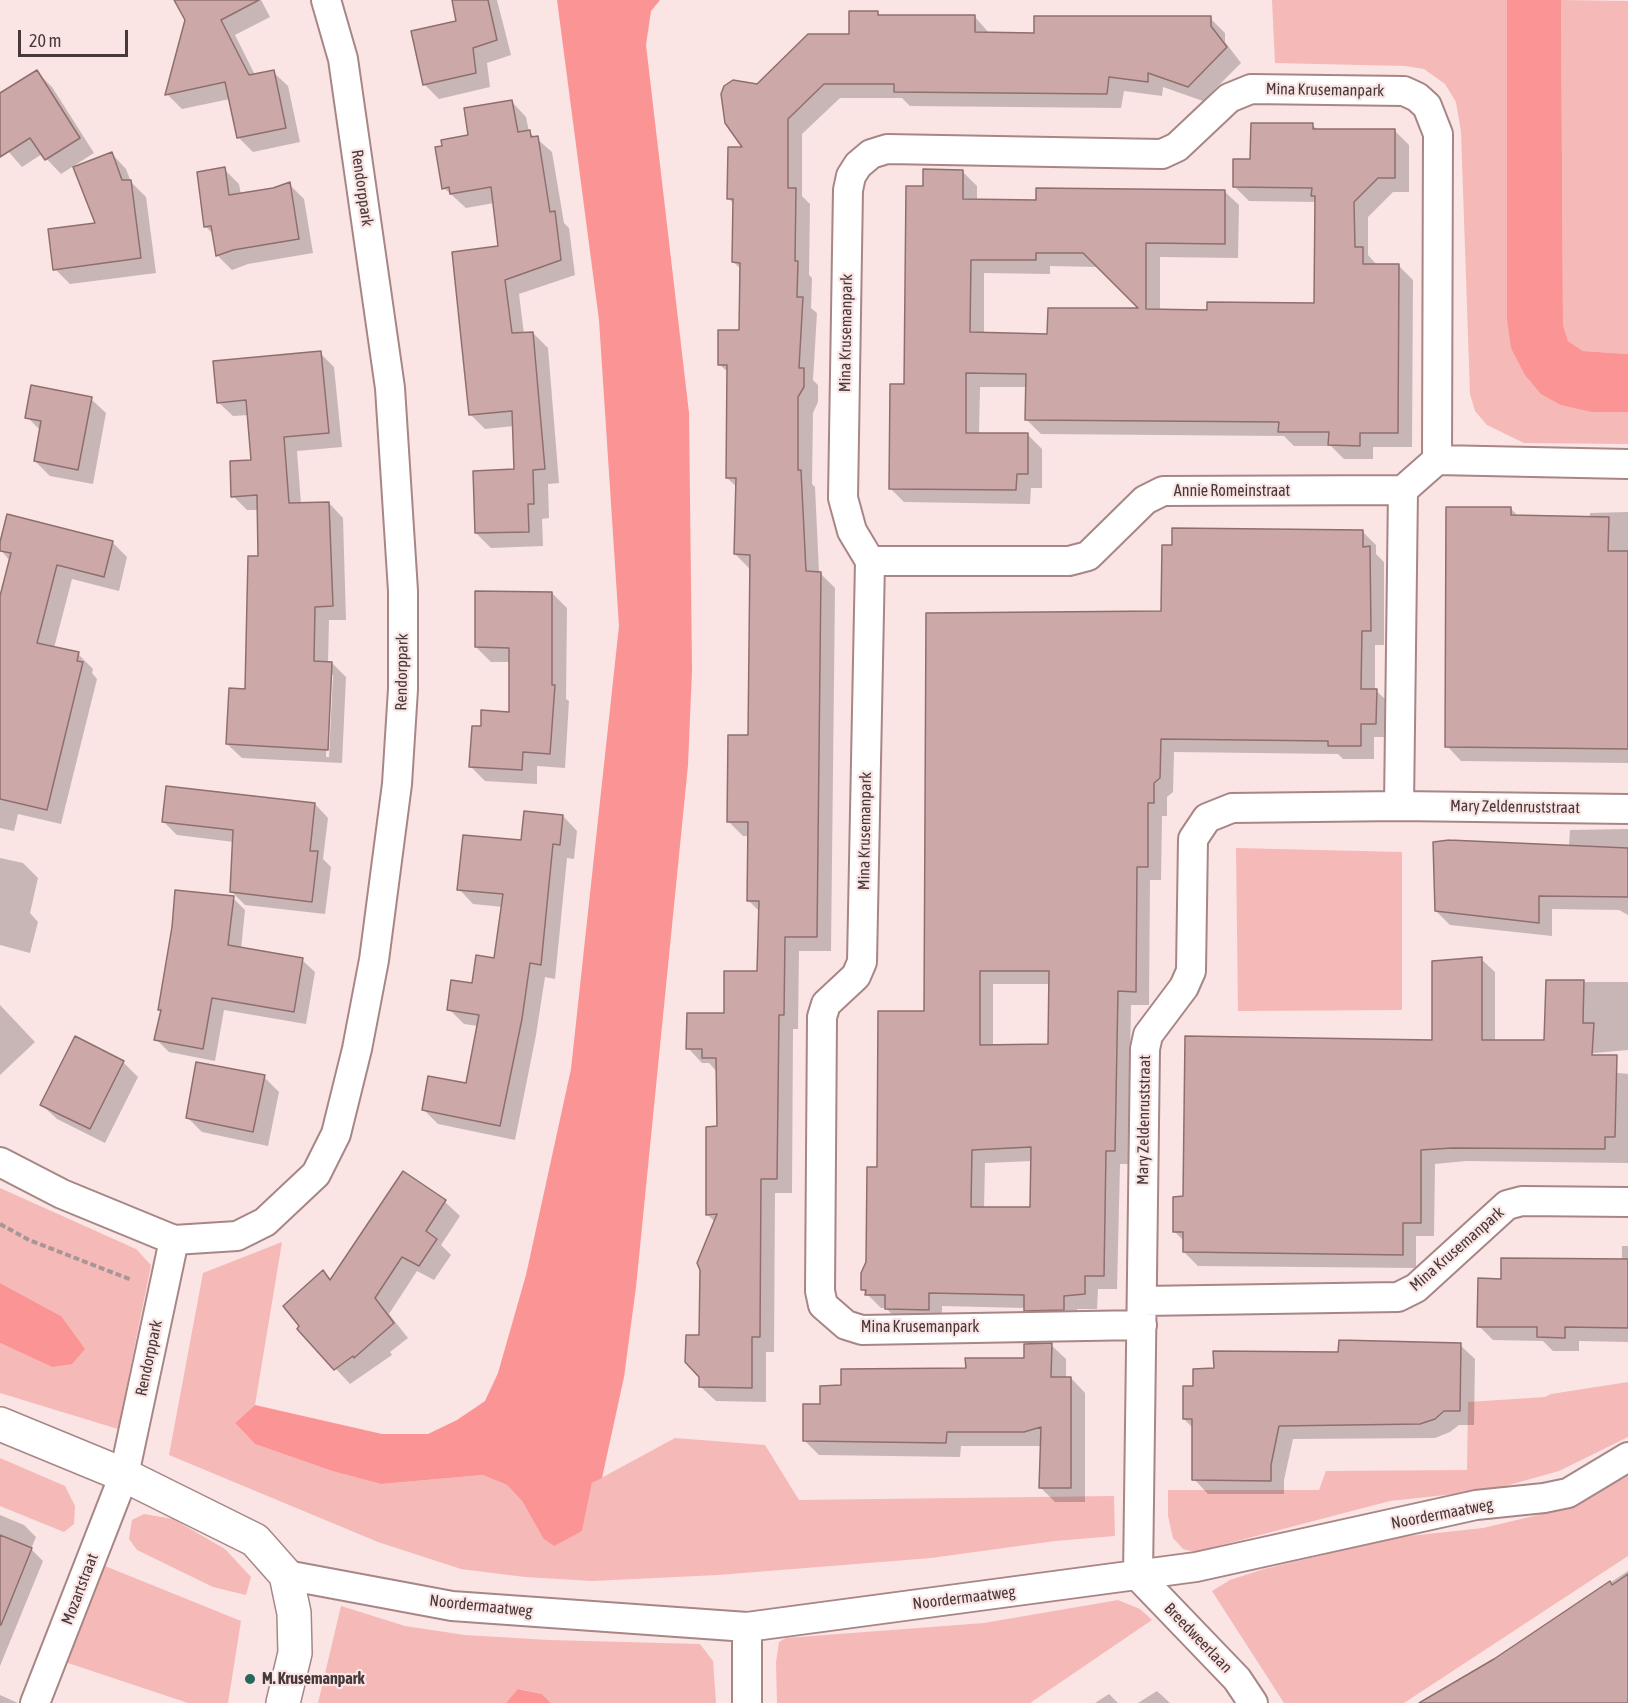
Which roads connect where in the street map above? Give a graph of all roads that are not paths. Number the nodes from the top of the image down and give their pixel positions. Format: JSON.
{"nodes":[{"id":1,"x":326,"y":0,"type":"edge"},
{"id":2,"x":1437,"y":460,"type":"junction"},
{"id":3,"x":1628,"y":464,"type":"edge"},
{"id":4,"x":1403,"y":490,"type":"junction"},
{"id":5,"x":870,"y":561,"type":"junction"},
{"id":6,"x":1399,"y":806,"type":"junction"},
{"id":7,"x":1628,"y":809,"type":"edge"},
{"id":8,"x":0,"y":1162,"type":"edge"},
{"id":9,"x":1628,"y":1202,"type":"edge"},
{"id":10,"x":174,"y":1240,"type":"junction"},
{"id":11,"x":1143,"y":1313,"type":"junction"},
{"id":12,"x":0,"y":1424,"type":"edge"},
{"id":13,"x":1628,"y":1457,"type":"edge"},
{"id":14,"x":124,"y":1475,"type":"junction"},
{"id":15,"x":286,"y":1575,"type":"junction"},
{"id":16,"x":1138,"y":1576,"type":"junction"},
{"id":17,"x":747,"y":1627,"type":"junction"},
{"id":18,"x":35,"y":1703,"type":"edge"},
{"id":19,"x":284,"y":1703,"type":"edge"},
{"id":20,"x":747,"y":1703,"type":"edge"},
{"id":21,"x":1253,"y":1703,"type":"edge"}],
"edges":[{"from":1,"to":10,"type":"street","name":"Rendorppark"},
{"from":2,"to":3,"type":"street"},
{"from":2,"to":4,"type":"street"},
{"from":2,"to":5,"type":"street","name":"Mina Krusemanpark"},
{"from":4,"to":5,"type":"street","name":"Annie Romeinstraat"},
{"from":4,"to":6,"type":"street"},
{"from":5,"to":11,"type":"street","name":"Mina Krusemanpark"},
{"from":6,"to":7,"type":"street","name":"Mary Zeldenruststraat"},
{"from":6,"to":11,"type":"street","name":"Mary Zeldenruststraat"},
{"from":8,"to":10,"type":"street","name":"Rendorppark"},
{"from":9,"to":11,"type":"street","name":"Mina Krusemanpark"},
{"from":10,"to":14,"type":"street","name":"Rendorppark"},
{"from":11,"to":16,"type":"street","name":"Mary Zeldenruststraat"},
{"from":12,"to":14,"type":"street"},
{"from":13,"to":16,"type":"street","name":"Noordermaatweg"},
{"from":14,"to":15,"type":"street"},
{"from":14,"to":18,"type":"street","name":"Mozartstraat"},
{"from":15,"to":17,"type":"street","name":"Noordermaatweg"},
{"from":15,"to":19,"type":"street"},
{"from":16,"to":17,"type":"street","name":"Noordermaatweg"},
{"from":16,"to":21,"type":"street","name":"Breedweerlaan"},
{"from":17,"to":20,"type":"street"}]}
